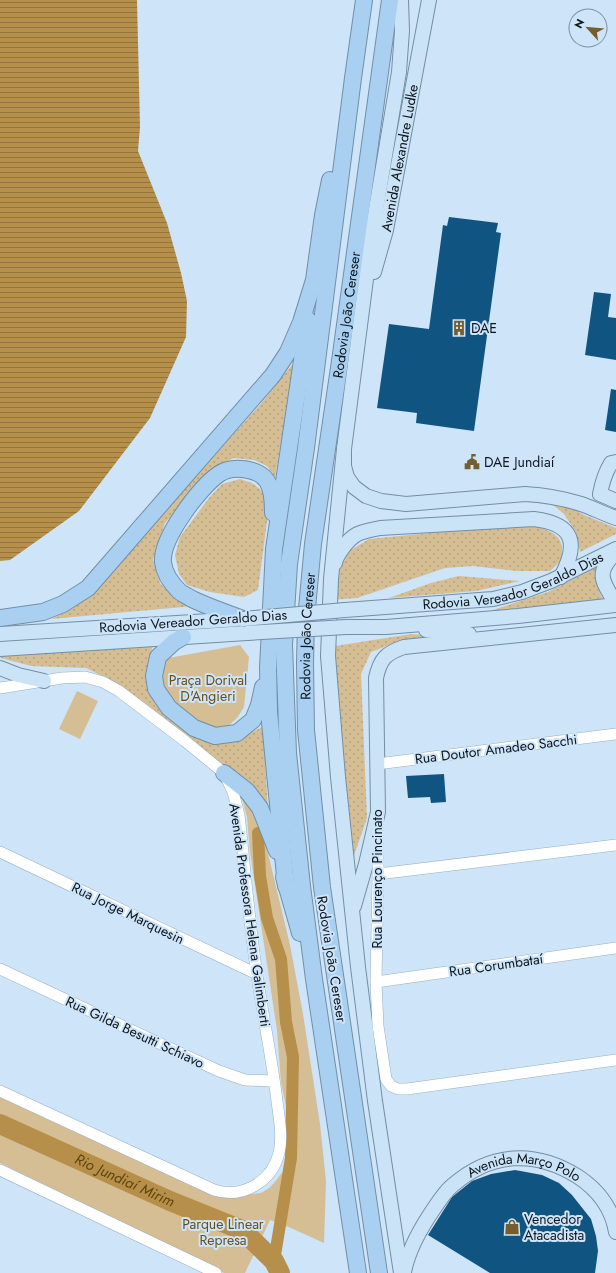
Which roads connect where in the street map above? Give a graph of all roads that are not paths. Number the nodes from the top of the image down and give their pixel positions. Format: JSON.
{"nodes":[{"id":1,"x":364,"y":0,"type":"edge"},
{"id":2,"x":390,"y":0,"type":"edge"},
{"id":3,"x":401,"y":0,"type":"edge"},
{"id":4,"x":429,"y":0,"type":"edge"},
{"id":5,"x":353,"y":78,"type":"junction"},
{"id":6,"x":314,"y":280,"type":"junction"},
{"id":7,"x":362,"y":314,"type":"junction"},
{"id":8,"x":344,"y":449,"type":"junction"},
{"id":9,"x":614,"y":463,"type":"edge"},
{"id":10,"x":616,"y":501,"type":"edge"},
{"id":11,"x":616,"y":518,"type":"edge"},
{"id":12,"x":274,"y":549,"type":"junction"},
{"id":13,"x":616,"y":549,"type":"edge"},
{"id":14,"x":616,"y":553,"type":"edge"},
{"id":15,"x":560,"y":576,"type":"junction"},
{"id":16,"x":331,"y":579,"type":"junction"},
{"id":17,"x":616,"y":605,"type":"edge"},
{"id":18,"x":0,"y":618,"type":"edge"},
{"id":19,"x":616,"y":625,"type":"edge"},
{"id":20,"x":245,"y":626,"type":"junction"},
{"id":21,"x":386,"y":627,"type":"junction"},
{"id":22,"x":0,"y":634,"type":"edge"},
{"id":23,"x":508,"y":636,"type":"junction"},
{"id":24,"x":183,"y":637,"type":"junction"},
{"id":25,"x":0,"y":648,"type":"edge"},
{"id":26,"x":0,"y":668,"type":"edge"},
{"id":27,"x":268,"y":668,"type":"junction"},
{"id":28,"x":44,"y":681,"type":"junction"},
{"id":29,"x":0,"y":688,"type":"edge"},
{"id":30,"x":616,"y":734,"type":"edge"},
{"id":31,"x":377,"y":764,"type":"junction"},
{"id":32,"x":224,"y":773,"type":"junction"},
{"id":33,"x":378,"y":812,"type":"junction"},
{"id":34,"x":616,"y":845,"type":"edge"},
{"id":35,"x":0,"y":852,"type":"edge"},
{"id":36,"x":378,"y":874,"type":"junction"},
{"id":37,"x":286,"y":886,"type":"junction"},
{"id":38,"x":352,"y":913,"type":"junction"},
{"id":39,"x":616,"y":948,"type":"edge"},
{"id":40,"x":0,"y":969,"type":"edge"},
{"id":41,"x":257,"y":974,"type":"junction"},
{"id":42,"x":314,"y":979,"type":"junction"},
{"id":43,"x":376,"y":982,"type":"junction"},
{"id":44,"x":616,"y":1060,"type":"edge"},
{"id":45,"x":274,"y":1081,"type":"junction"},
{"id":46,"x":0,"y":1091,"type":"edge"},
{"id":47,"x":0,"y":1170,"type":"edge"},
{"id":48,"x":616,"y":1232,"type":"edge"},
{"id":49,"x":216,"y":1273,"type":"edge"},
{"id":50,"x":358,"y":1273,"type":"edge"},
{"id":51,"x":379,"y":1273,"type":"edge"},
{"id":52,"x":403,"y":1273,"type":"edge"}],
"edges":[{"from":1,"to":5,"type":"highway","name":"Rodovia João Cereser"},
{"from":2,"to":51,"type":"highway","name":"Rodovia João Cereser"},
{"from":3,"to":7,"type":"main road"},
{"from":4,"to":7,"type":"main road","name":"Avenida Alexandre Ludke"},
{"from":5,"to":6,"type":"highway"},
{"from":5,"to":42,"type":"highway","name":"Rodovia João Cereser"},
{"from":6,"to":12,"type":"highway"},
{"from":6,"to":18,"type":"highway"},
{"from":7,"to":8,"type":"main road"},
{"from":8,"to":11,"type":"main road"},
{"from":8,"to":16,"type":"main road"},
{"from":9,"to":10,"type":"main road"},
{"from":12,"to":20,"type":"highway"},
{"from":12,"to":27,"type":"highway"},
{"from":13,"to":15,"type":"main road","name":"Rodovia Vereador Geraldo Dias"},
{"from":14,"to":17,"type":"main road"},
{"from":15,"to":16,"type":"main road"},
{"from":15,"to":20,"type":"main road","name":"Rodovia Vereador Geraldo Dias","bridge":true},
{"from":16,"to":38,"type":"main road"},
{"from":17,"to":21,"type":"main road","name":"Rodovia Vereador Geraldo Dias"},
{"from":19,"to":23,"type":"main road"},
{"from":20,"to":21,"type":"main road","name":"Rodovia Vereador Geraldo Dias","bridge":true},
{"from":20,"to":22,"type":"main road","name":"Rodovia Vereador Geraldo Dias"},
{"from":20,"to":24,"type":"main road","name":"Rodovia Vereador Geraldo Dias"},
{"from":21,"to":23,"type":"main road"},
{"from":23,"to":31,"type":"main road","name":"Rua Lourenço Pincinato"},
{"from":24,"to":25,"type":"main road","name":"Rodovia Vereador Geraldo Dias"},
{"from":24,"to":27,"type":"highway"},
{"from":26,"to":28,"type":"main road"},
{"from":27,"to":37,"type":"highway"},
{"from":28,"to":29,"type":"street","name":"Avenida Professora Helena Galimberti"},
{"from":28,"to":32,"type":"street","name":"Avenida Professora Helena Galimberti"},
{"from":30,"to":31,"type":"street","name":"Rua Doutor Amadeo Sacchi"},
{"from":31,"to":33,"type":"main road","name":"Rua Lourenço Pincinato"},
{"from":32,"to":37,"type":"highway"},
{"from":32,"to":41,"type":"street","name":"Avenida Professora Helena Galimberti"},
{"from":33,"to":36,"type":"street","name":"Rua Lourenço Pincinato"},
{"from":33,"to":38,"type":"main road"},
{"from":34,"to":36,"type":"street"},
{"from":35,"to":41,"type":"street","name":"Rua Jorge Marquesin"},
{"from":36,"to":43,"type":"street","name":"Rua Lourenço Pincinato"},
{"from":37,"to":42,"type":"highway"},
{"from":38,"to":52,"type":"main road"},
{"from":39,"to":43,"type":"street","name":"Rua Corumbataí"},
{"from":40,"to":45,"type":"street","name":"Rua Gilda Besutti Schiavo"},
{"from":41,"to":45,"type":"street","name":"Avenida Professora Helena Galimberti"},
{"from":42,"to":50,"type":"highway","name":"Rodovia João Cereser"},
{"from":43,"to":44,"type":"street","name":"Rua Lourenço Pincinato"},
{"from":45,"to":46,"type":"street","name":"Avenida Professora Helena Galimberti"},
{"from":47,"to":49,"type":"street"},
{"from":48,"to":52,"type":"main road","name":"Avenida Março Polo"}]}
